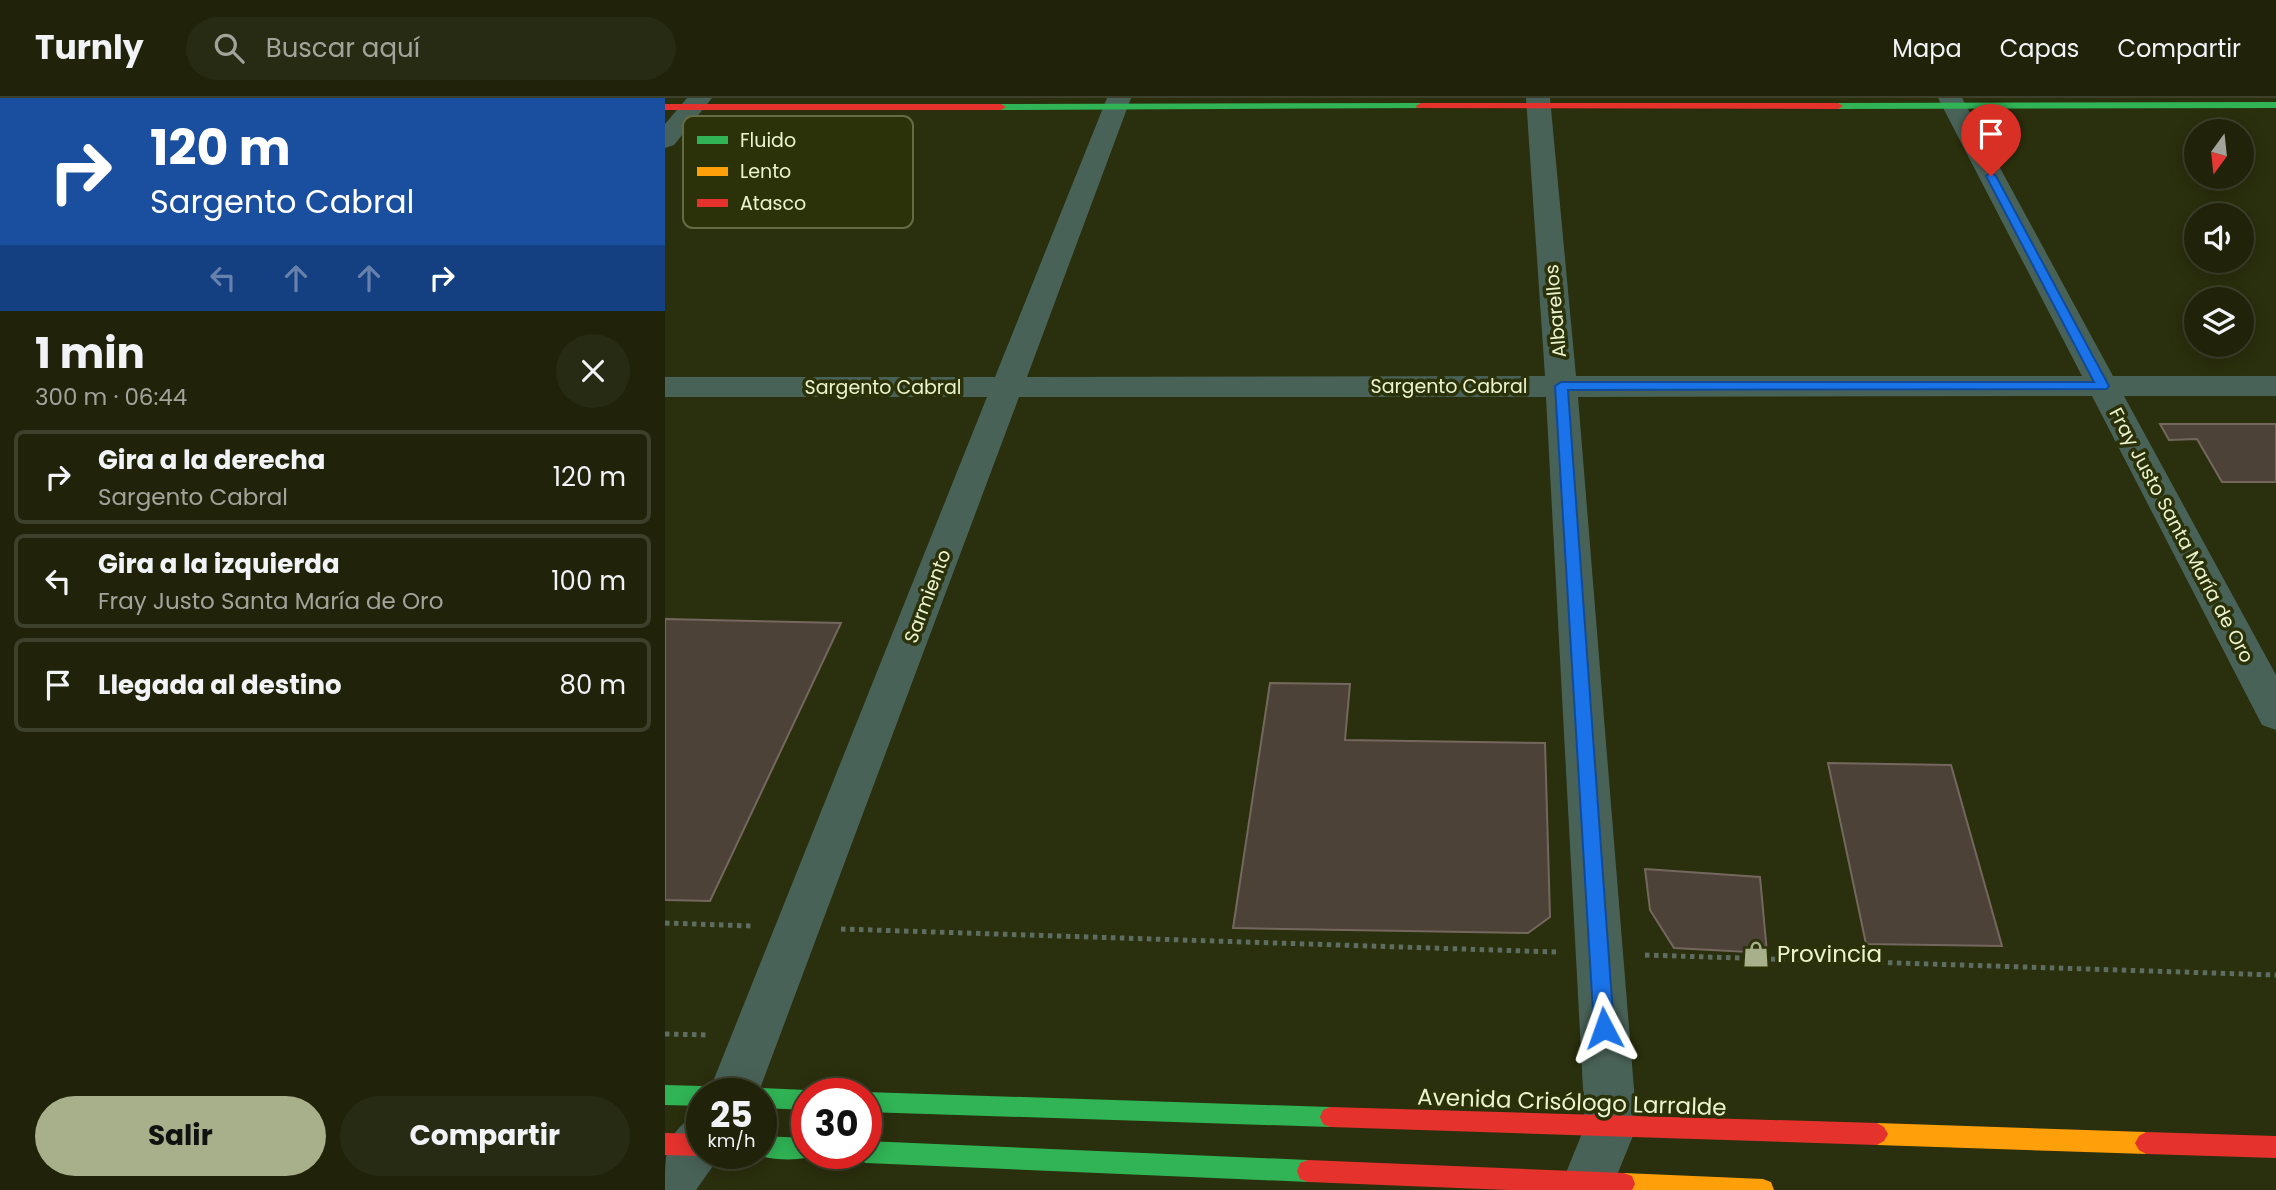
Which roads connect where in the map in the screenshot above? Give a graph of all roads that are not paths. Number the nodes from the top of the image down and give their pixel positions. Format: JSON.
{"nodes":[{"id":1,"x":697,"y":102,"type":"edge"},
{"id":2,"x":1539,"y":102,"type":"edge"},
{"id":3,"x":1952,"y":102,"type":"edge"},
{"id":4,"x":1117,"y":103,"type":"edge"},
{"id":5,"x":2276,"y":105,"type":"edge"},
{"id":6,"x":665,"y":107,"type":"edge"},
{"id":7,"x":685,"y":116,"type":"edge"},
{"id":8,"x":683,"y":119,"type":"edge"},
{"id":9,"x":665,"y":140,"type":"edge"},
{"id":10,"x":1561,"y":386,"type":"junction"},
{"id":11,"x":2103,"y":386,"type":"junction"},
{"id":12,"x":2276,"y":386,"type":"edge"},
{"id":13,"x":665,"y":387,"type":"edge"},
{"id":14,"x":1008,"y":387,"type":"junction"},
{"id":15,"x":2276,"y":713,"type":"edge"},
{"id":16,"x":739,"y":1078,"type":"edge"},
{"id":17,"x":665,"y":1095,"type":"edge"},
{"id":18,"x":882,"y":1103,"type":"edge"},
{"id":19,"x":686,"y":1124,"type":"edge"},
{"id":20,"x":1611,"y":1126,"type":"junction"},
{"id":21,"x":2276,"y":1147,"type":"edge"},
{"id":22,"x":686,"y":1148,"type":"edge"},
{"id":23,"x":882,"y":1153,"type":"edge"},
{"id":24,"x":1586,"y":1186,"type":"edge"},
{"id":25,"x":665,"y":1188,"type":"edge"},
{"id":26,"x":1763,"y":1190,"type":"edge"}],
"edges":[{"from":1,"to":4,"type":"street"},
{"from":1,"to":6,"type":"street"},
{"from":1,"to":7,"type":"street"},
{"from":2,"to":3,"type":"street"},
{"from":2,"to":4,"type":"street"},
{"from":2,"to":10,"type":"street","name":"Albarellos"},
{"from":3,"to":5,"type":"street"},
{"from":3,"to":11,"type":"street","name":"Fray Justo Santa María de Oro"},
{"from":4,"to":14,"type":"street","name":"Sarmiento"},
{"from":8,"to":9,"type":"street"},
{"from":10,"to":11,"type":"street","name":"Sargento Cabral"},
{"from":10,"to":14,"type":"street","name":"Sargento Cabral"},
{"from":10,"to":20,"type":"street","name":"Albarellos"},
{"from":11,"to":12,"type":"street","name":"Sargento Cabral"},
{"from":11,"to":15,"type":"street","name":"Fray Justo Santa María de Oro"},
{"from":13,"to":14,"type":"street","name":"Sargento Cabral"},
{"from":14,"to":16,"type":"street","name":"Sarmiento"},
{"from":17,"to":19,"type":"street"},
{"from":18,"to":20,"type":"street","name":"Avenida Crisólogo Larralde"},
{"from":20,"to":21,"type":"street","name":"Avenida Crisólogo Larralde"},
{"from":20,"to":24,"type":"street","name":"Albarellos"},
{"from":22,"to":25,"type":"street"},
{"from":23,"to":24,"type":"street"},
{"from":24,"to":26,"type":"street"}]}
